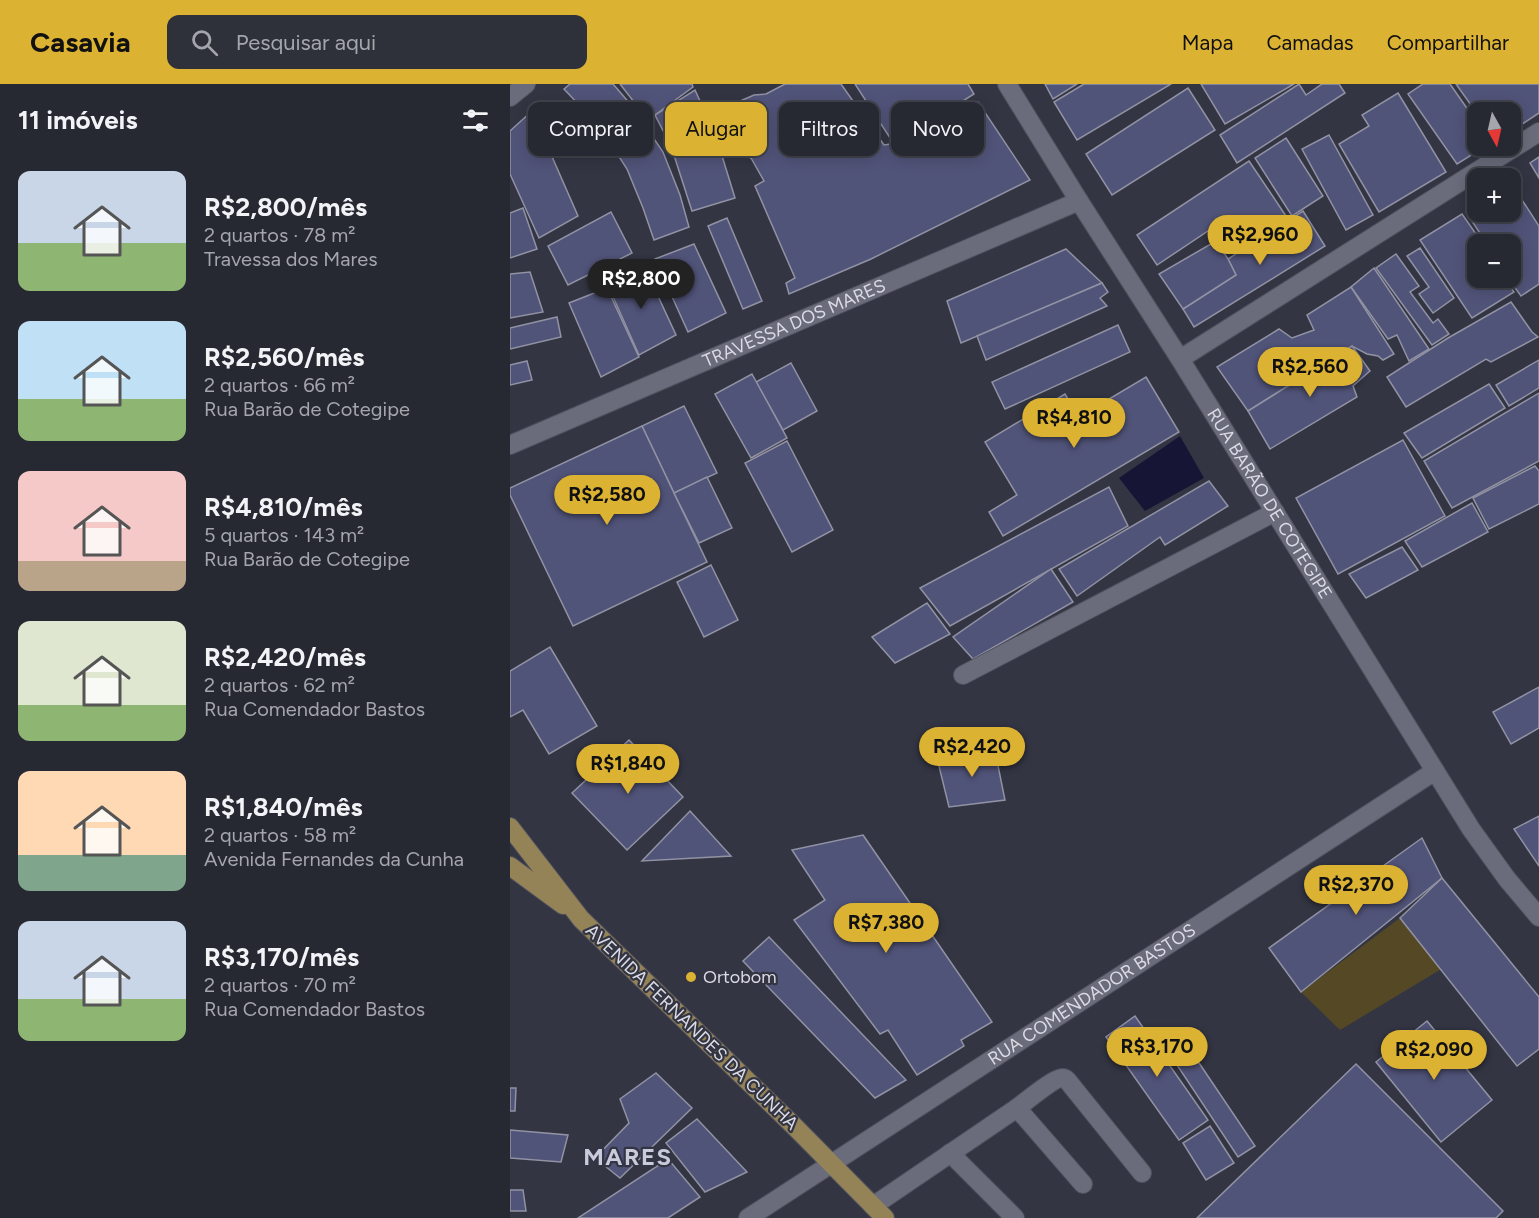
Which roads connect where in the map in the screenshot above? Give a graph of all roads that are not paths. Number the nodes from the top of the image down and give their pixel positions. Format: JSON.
{"nodes":[{"id":1,"x":526,"y":84,"type":"edge"},
{"id":2,"x":1007,"y":84,"type":"edge"},
{"id":3,"x":510,"y":97,"type":"edge"},
{"id":4,"x":1539,"y":132,"type":"edge"},
{"id":5,"x":1079,"y":201,"type":"junction"},
{"id":6,"x":1180,"y":359,"type":"junction"},
{"id":7,"x":510,"y":445,"type":"edge"},
{"id":8,"x":1275,"y":512,"type":"junction"},
{"id":9,"x":963,"y":675,"type":"dead end"},
{"id":10,"x":1435,"y":771,"type":"junction"},
{"id":11,"x":510,"y":827,"type":"edge"},
{"id":12,"x":510,"y":866,"type":"edge"},
{"id":13,"x":1539,"y":917,"type":"edge"},
{"id":14,"x":581,"y":918,"type":"junction"},
{"id":15,"x":1017,"y":1108,"type":"junction"},
{"id":16,"x":950,"y":1153,"type":"junction"},
{"id":17,"x":831,"y":1163,"type":"junction"},
{"id":18,"x":1142,"y":1173,"type":"dead end"},
{"id":19,"x":1083,"y":1184,"type":"dead end"},
{"id":20,"x":879,"y":1212,"type":"edge"},
{"id":21,"x":748,"y":1218,"type":"edge"},
{"id":22,"x":1015,"y":1218,"type":"edge"}],
"edges":[{"from":1,"to":3,"type":"street"},
{"from":2,"to":5,"type":"street","name":"RUA BARÃO DE COTEGIPE"},
{"from":4,"to":6,"type":"street"},
{"from":5,"to":6,"type":"street","name":"RUA BARÃO DE COTEGIPE"},
{"from":5,"to":7,"type":"street","name":"TRAVESSA DOS MARES"},
{"from":6,"to":8,"type":"street","name":"RUA BARÃO DE COTEGIPE"},
{"from":8,"to":9,"type":"street"},
{"from":8,"to":10,"type":"street","name":"RUA BARÃO DE COTEGIPE"},
{"from":10,"to":13,"type":"street","name":"RUA BARÃO DE COTEGIPE"},
{"from":10,"to":17,"type":"street","name":"RUA COMENDADOR BASTOS"},
{"from":11,"to":14,"type":"main road","name":"AVENIDA FERNANDES DA CUNHA"},
{"from":12,"to":14,"type":"main road"},
{"from":14,"to":17,"type":"main road","name":"AVENIDA FERNANDES DA CUNHA"},
{"from":15,"to":16,"type":"street"},
{"from":15,"to":18,"type":"street"},
{"from":15,"to":19,"type":"street"},
{"from":16,"to":20,"type":"street"},
{"from":16,"to":22,"type":"street"},
{"from":17,"to":20,"type":"main road","name":"AVENIDA FERNANDES DA CUNHA"},
{"from":17,"to":21,"type":"street","name":"RUA COMENDADOR BASTOS"}]}
